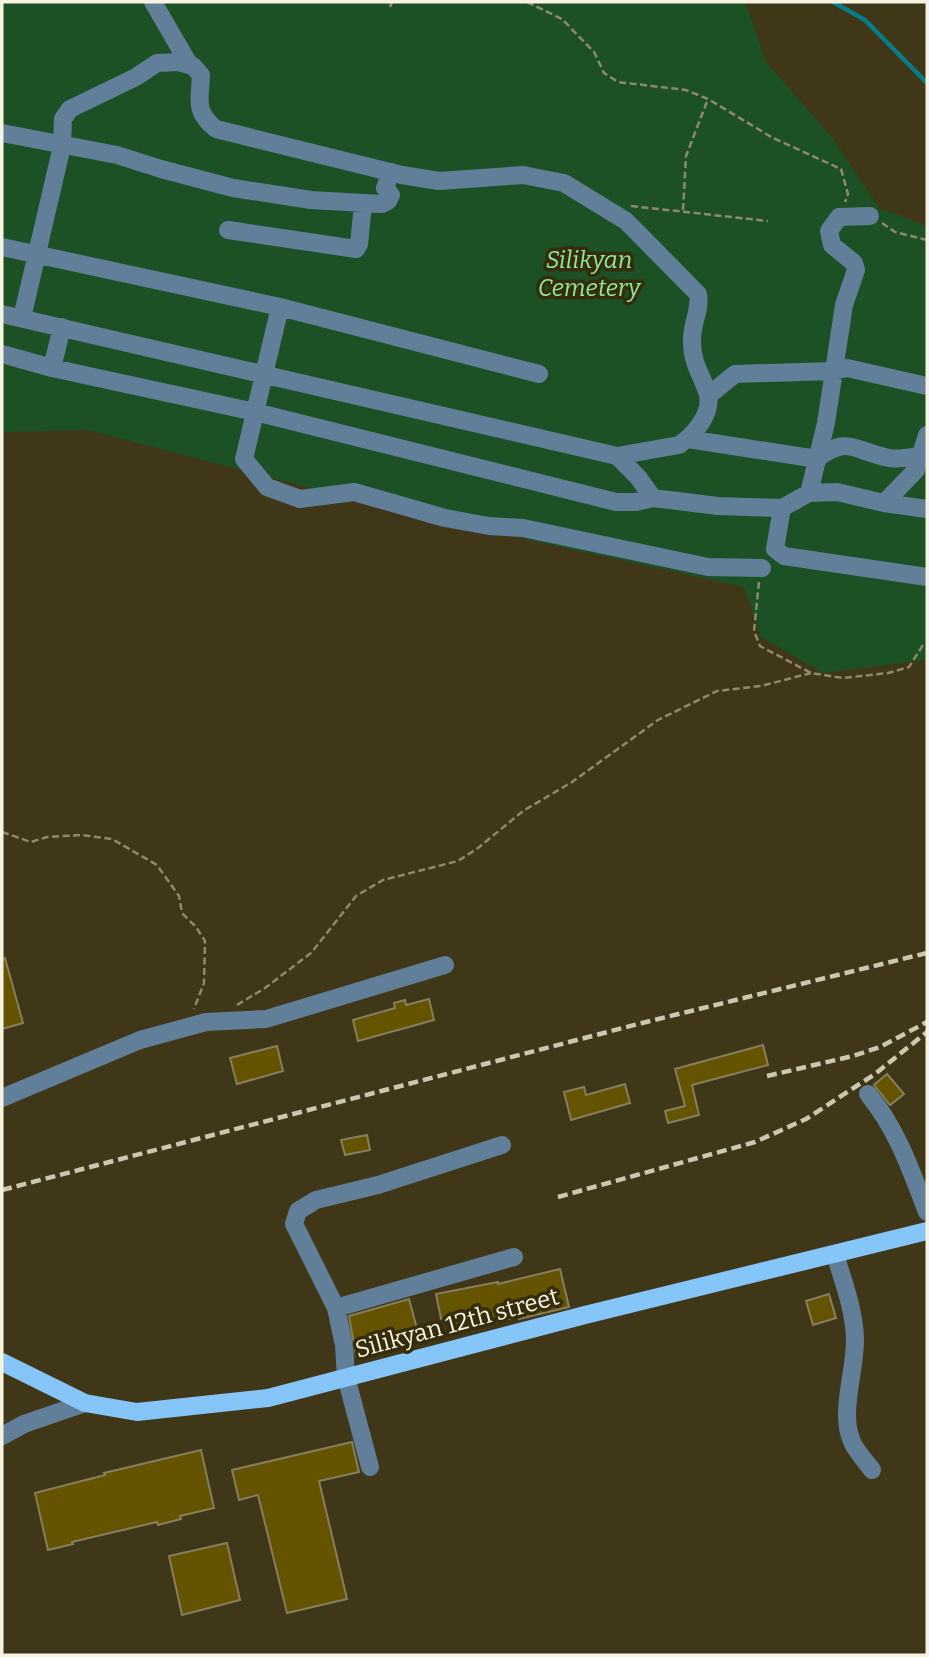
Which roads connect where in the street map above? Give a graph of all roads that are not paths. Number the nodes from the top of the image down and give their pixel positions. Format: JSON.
{"nodes":[{"id":1,"x":158,"y":5,"type":"edge"},
{"id":2,"x":188,"y":64,"type":"junction"},
{"id":3,"x":2,"y":132,"type":"edge"},
{"id":4,"x":62,"y":146,"type":"junction"},
{"id":5,"x":391,"y":172,"type":"junction"},
{"id":6,"x":363,"y":204,"type":"junction"},
{"id":7,"x":870,"y":216,"type":"road end"},
{"id":8,"x":228,"y":230,"type":"dead end"},
{"id":9,"x":2,"y":247,"type":"edge"},
{"id":10,"x":36,"y":254,"type":"junction"},
{"id":11,"x":280,"y":307,"type":"junction"},
{"id":12,"x":2,"y":314,"type":"edge"},
{"id":13,"x":22,"y":318,"type":"junction"},
{"id":14,"x":62,"y":327,"type":"junction"},
{"id":15,"x":2,"y":354,"type":"edge"},
{"id":16,"x":52,"y":368,"type":"junction"},
{"id":17,"x":832,"y":371,"type":"junction"},
{"id":18,"x":264,"y":373,"type":"junction"},
{"id":19,"x":539,"y":373,"type":"dead end"},
{"id":20,"x":927,"y":386,"type":"edge"},
{"id":21,"x":708,"y":397,"type":"junction"},
{"id":22,"x":256,"y":412,"type":"junction"},
{"id":23,"x":927,"y":435,"type":"edge"},
{"id":24,"x":688,"y":439,"type":"junction"},
{"id":25,"x":924,"y":455,"type":"edge"},
{"id":26,"x":617,"y":456,"type":"junction"},
{"id":27,"x":817,"y":459,"type":"junction"},
{"id":28,"x":808,"y":493,"type":"junction"},
{"id":29,"x":653,"y":498,"type":"junction"},
{"id":30,"x":884,"y":503,"type":"junction"},
{"id":31,"x":782,"y":508,"type":"junction"},
{"id":32,"x":927,"y":509,"type":"edge"},
{"id":33,"x":762,"y":568,"type":"road end"},
{"id":34,"x":927,"y":577,"type":"edge"},
{"id":35,"x":445,"y":965,"type":"dead end"},
{"id":36,"x":869,"y":1094,"type":"dead end"},
{"id":37,"x":2,"y":1098,"type":"edge"},
{"id":38,"x":502,"y":1145,"type":"dead end"},
{"id":39,"x":927,"y":1212,"type":"edge"},
{"id":40,"x":927,"y":1231,"type":"edge"},
{"id":41,"x":835,"y":1254,"type":"junction"},
{"id":42,"x":514,"y":1257,"type":"dead end"},
{"id":43,"x":336,"y":1308,"type":"junction"},
{"id":44,"x":2,"y":1362,"type":"edge"},
{"id":45,"x":346,"y":1377,"type":"junction"},
{"id":46,"x":85,"y":1403,"type":"junction"},
{"id":47,"x":2,"y":1436,"type":"edge"},
{"id":48,"x":370,"y":1467,"type":"dead end"},
{"id":49,"x":872,"y":1471,"type":"dead end"}],
"edges":[{"from":1,"to":2,"type":"lane"},
{"from":2,"to":4,"type":"lane"},
{"from":2,"to":5,"type":"lane"},
{"from":3,"to":4,"type":"lane"},
{"from":4,"to":6,"type":"lane"},
{"from":4,"to":10,"type":"lane"},
{"from":5,"to":6,"type":"lane"},
{"from":5,"to":21,"type":"lane"},
{"from":6,"to":8,"type":"lane"},
{"from":7,"to":17,"type":"lane"},
{"from":9,"to":10,"type":"lane"},
{"from":10,"to":11,"type":"lane"},
{"from":10,"to":13,"type":"lane"},
{"from":11,"to":18,"type":"lane"},
{"from":11,"to":19,"type":"lane"},
{"from":12,"to":13,"type":"lane"},
{"from":13,"to":14,"type":"lane"},
{"from":14,"to":16,"type":"lane"},
{"from":14,"to":18,"type":"lane"},
{"from":15,"to":16,"type":"lane"},
{"from":16,"to":22,"type":"lane"},
{"from":17,"to":20,"type":"lane"},
{"from":17,"to":21,"type":"lane"},
{"from":17,"to":27,"type":"lane"},
{"from":18,"to":22,"type":"lane"},
{"from":18,"to":26,"type":"lane"},
{"from":21,"to":24,"type":"lane"},
{"from":22,"to":29,"type":"lane"},
{"from":22,"to":33,"type":"lane"},
{"from":23,"to":25,"type":"lane"},
{"from":24,"to":26,"type":"lane"},
{"from":24,"to":27,"type":"lane"},
{"from":25,"to":27,"type":"lane"},
{"from":25,"to":30,"type":"lane"},
{"from":26,"to":29,"type":"lane"},
{"from":27,"to":28,"type":"lane"},
{"from":28,"to":30,"type":"lane"},
{"from":28,"to":31,"type":"lane"},
{"from":29,"to":31,"type":"lane"},
{"from":30,"to":32,"type":"lane"},
{"from":31,"to":34,"type":"lane"},
{"from":35,"to":37,"type":"lane"},
{"from":36,"to":39,"type":"lane"},
{"from":38,"to":43,"type":"lane"},
{"from":40,"to":41,"type":"main road","name":"Silikyan 12th street"},
{"from":41,"to":45,"type":"main road","name":"Silikyan 12th street"},
{"from":41,"to":49,"type":"lane"},
{"from":42,"to":43,"type":"lane"},
{"from":43,"to":45,"type":"lane"},
{"from":44,"to":46,"type":"main road","name":"Silikyan 12th street"},
{"from":45,"to":46,"type":"main road","name":"Silikyan 12th street"},
{"from":45,"to":48,"type":"lane"},
{"from":46,"to":47,"type":"lane"}]}
